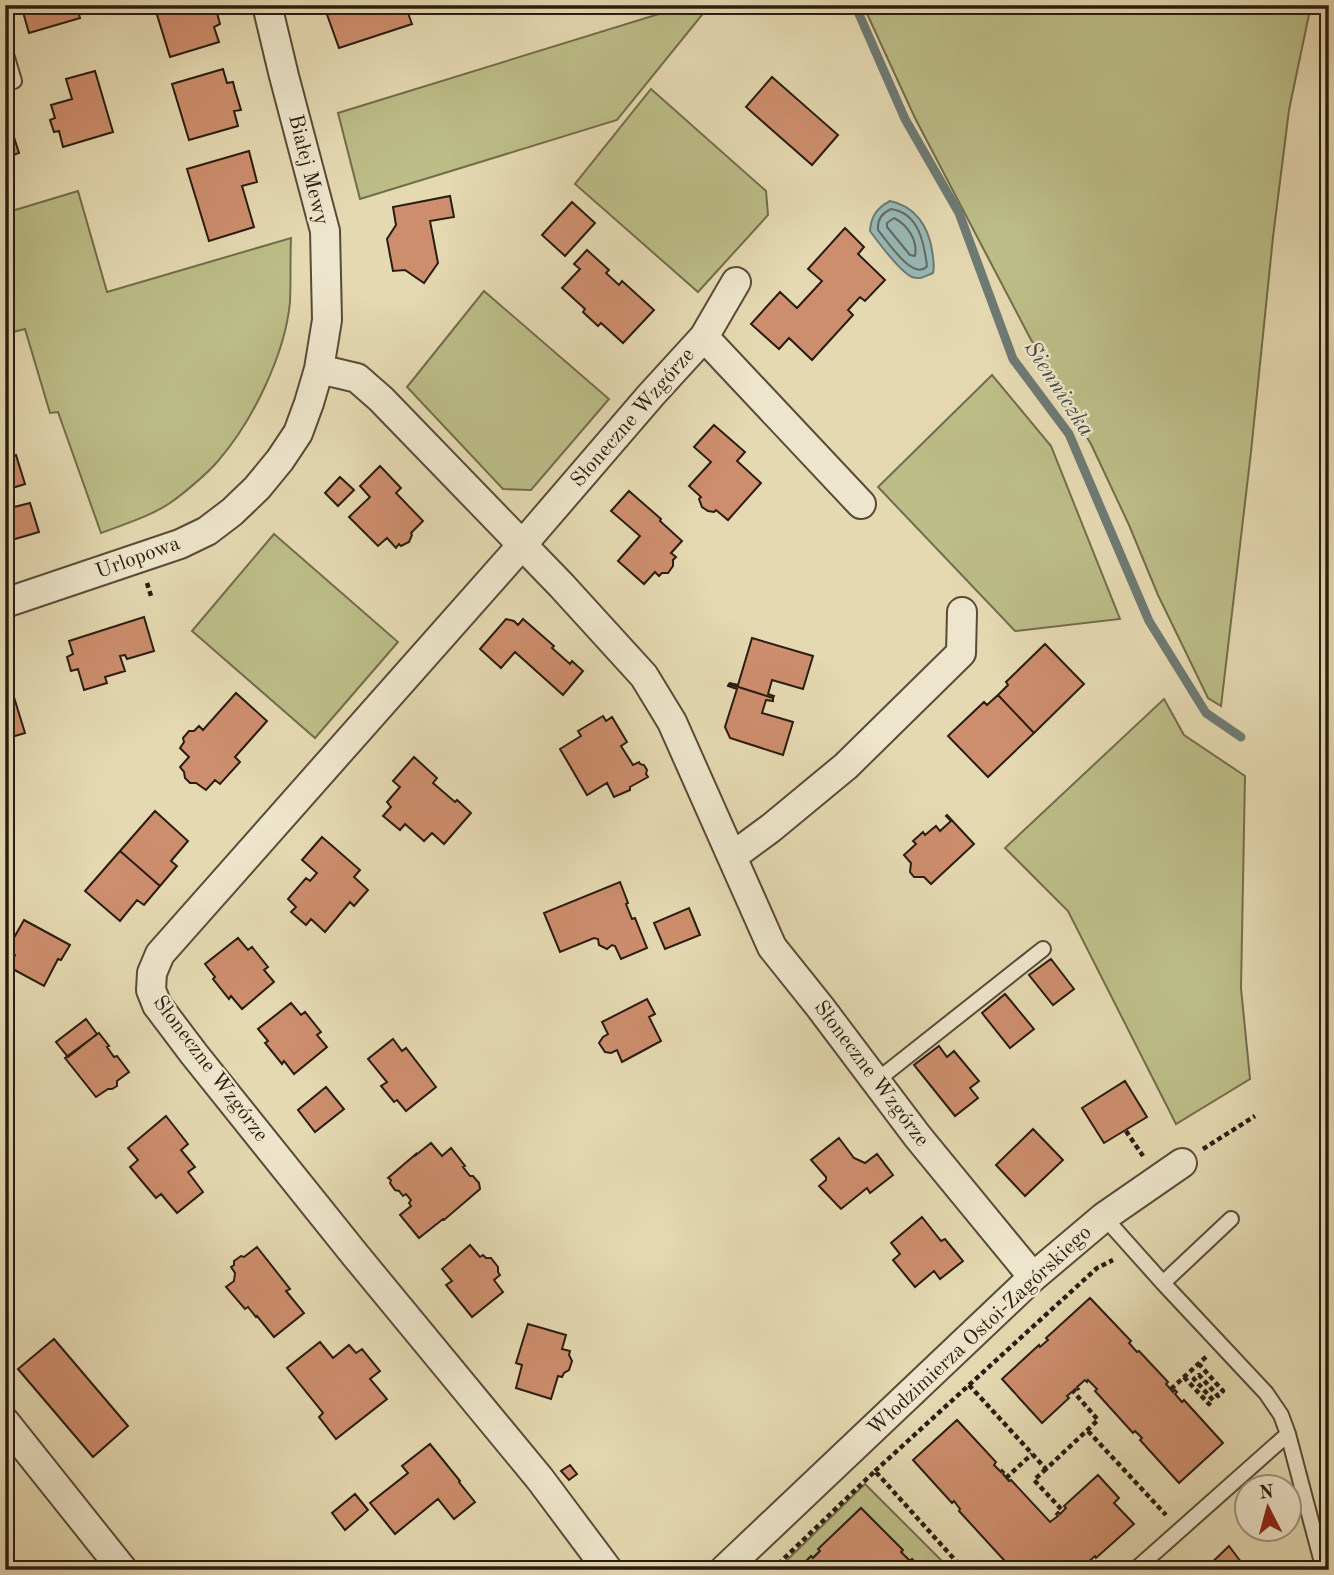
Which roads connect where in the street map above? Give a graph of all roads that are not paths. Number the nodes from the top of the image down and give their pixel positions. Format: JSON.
{"nodes":[{"id":1,"x":267,"y":5,"type":"edge"},
{"id":2,"x":5,"y":51,"type":"edge"},
{"id":3,"x":14,"y":81,"type":"dead end"},
{"id":4,"x":736,"y":282,"type":"dead end"},
{"id":5,"x":704,"y":337,"type":"junction"},
{"id":6,"x":319,"y":369,"type":"junction"},
{"id":7,"x":257,"y":488,"type":"joint"},
{"id":8,"x":861,"y":504,"type":"dead end"},
{"id":9,"x":522,"y":545,"type":"junction"},
{"id":10,"x":5,"y":603,"type":"edge"},
{"id":11,"x":962,"y":612,"type":"dead end"},
{"id":12,"x":733,"y":856,"type":"junction"},
{"id":13,"x":1043,"y":949,"type":"dead end"},
{"id":14,"x":876,"y":1081,"type":"junction"},
{"id":15,"x":1182,"y":1163,"type":"road end"},
{"id":16,"x":1104,"y":1217,"type":"junction"},
{"id":17,"x":1231,"y":1219,"type":"dead end"},
{"id":18,"x":1033,"y":1277,"type":"junction"},
{"id":19,"x":1163,"y":1283,"type":"junction"},
{"id":20,"x":5,"y":1422,"type":"edge"},
{"id":21,"x":1288,"y":1434,"type":"junction"},
{"id":22,"x":123,"y":1570,"type":"edge"},
{"id":23,"x":608,"y":1570,"type":"edge"},
{"id":24,"x":724,"y":1570,"type":"edge"},
{"id":25,"x":1135,"y":1570,"type":"edge"},
{"id":26,"x":1324,"y":1570,"type":"edge"}],
"edges":[{"from":1,"to":6,"type":"street","name":"Białej Mewy"},
{"from":2,"to":3,"type":"lane"},
{"from":4,"to":5,"type":"street"},
{"from":5,"to":8,"type":"street","name":"Słoneczne Wzgórze"},
{"from":5,"to":9,"type":"street","name":"Słoneczne Wzgórze"},
{"from":6,"to":7,"type":"street","name":"Białej Mewy"},
{"from":6,"to":9,"type":"street","name":"Słoneczne Wzgórze"},
{"from":7,"to":10,"type":"street","name":"Urlopowa"},
{"from":9,"to":12,"type":"street","name":"Słoneczne Wzgórze"},
{"from":9,"to":23,"type":"street","name":"Słoneczne Wzgórze"},
{"from":11,"to":12,"type":"street"},
{"from":12,"to":14,"type":"street","name":"Słoneczne Wzgórze"},
{"from":13,"to":14,"type":"lane"},
{"from":14,"to":18,"type":"street","name":"Słoneczne Wzgórze"},
{"from":15,"to":16,"type":"street","name":"Włodzimierza Ostoi-Zagórskiego"},
{"from":16,"to":18,"type":"street","name":"Włodzimierza Ostoi-Zagórskiego"},
{"from":16,"to":19,"type":"lane"},
{"from":17,"to":19,"type":"lane"},
{"from":18,"to":24,"type":"street","name":"Włodzimierza Ostoi-Zagórskiego"},
{"from":19,"to":21,"type":"lane"},
{"from":20,"to":22,"type":"street"},
{"from":21,"to":25,"type":"lane"},
{"from":21,"to":26,"type":"lane"}]}
